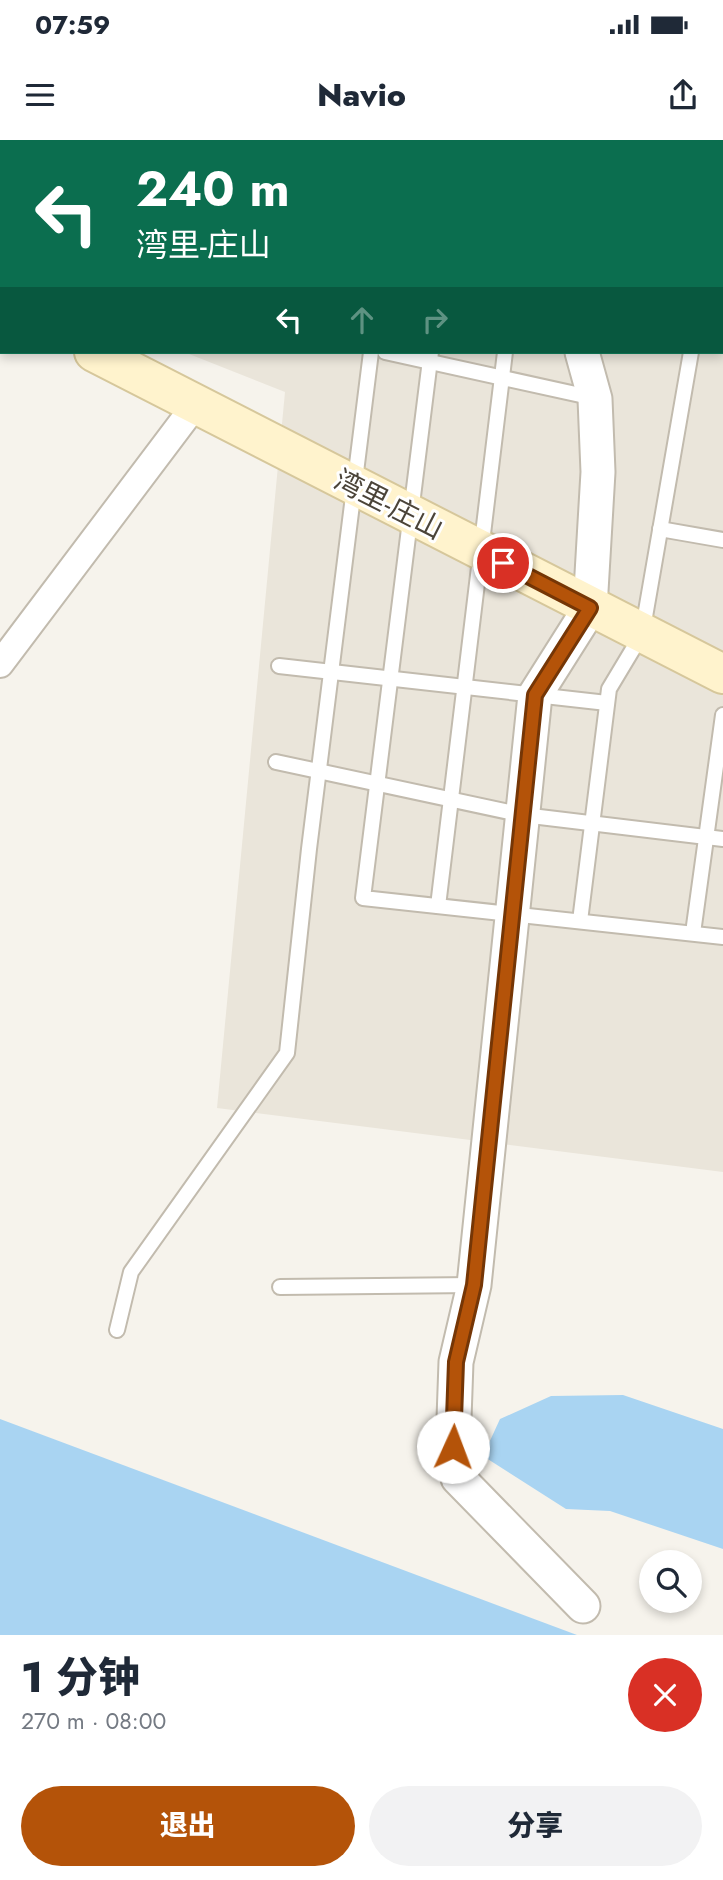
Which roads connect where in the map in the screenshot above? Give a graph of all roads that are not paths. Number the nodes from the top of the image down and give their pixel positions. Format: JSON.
{"nodes":[{"id":1,"x":98,"y":354,"type":"edge"},
{"id":2,"x":371,"y":354,"type":"edge"},
{"id":3,"x":403,"y":354,"type":"edge"},
{"id":4,"x":505,"y":354,"type":"edge"},
{"id":5,"x":583,"y":354,"type":"edge"},
{"id":6,"x":691,"y":354,"type":"edge"},
{"id":7,"x":430,"y":357,"type":"edge"},
{"id":8,"x":502,"y":378,"type":"junction"},
{"id":9,"x":595,"y":399,"type":"junction"},
{"id":10,"x":195,"y":404,"type":"junction"},
{"id":11,"x":354,"y":486,"type":"junction"},
{"id":12,"x":411,"y":515,"type":"junction"},
{"id":13,"x":660,"y":529,"type":"junction"},
{"id":14,"x":723,"y":540,"type":"edge"},
{"id":15,"x":481,"y":551,"type":"junction"},
{"id":16,"x":590,"y":608,"type":"junction"},
{"id":17,"x":642,"y":634,"type":"junction"},
{"id":18,"x":0,"y":664,"type":"edge"},
{"id":19,"x":279,"y":666,"type":"dead end"},
{"id":20,"x":331,"y":672,"type":"junction"},
{"id":21,"x":723,"y":674,"type":"edge"},
{"id":22,"x":390,"y":678,"type":"junction"},
{"id":23,"x":464,"y":687,"type":"junction"},
{"id":24,"x":535,"y":695,"type":"junction"},
{"id":25,"x":607,"y":703,"type":"junction"},
{"id":26,"x":723,"y":715,"type":"edge"},
{"id":27,"x":276,"y":762,"type":"dead end"},
{"id":28,"x":318,"y":771,"type":"junction"},
{"id":29,"x":377,"y":784,"type":"junction"},
{"id":30,"x":451,"y":800,"type":"junction"},
{"id":31,"x":523,"y":816,"type":"junction"},
{"id":32,"x":592,"y":824,"type":"junction"},
{"id":33,"x":706,"y":837,"type":"junction"},
{"id":34,"x":723,"y":839,"type":"edge"},
{"id":35,"x":438,"y":906,"type":"junction"},
{"id":36,"x":513,"y":914,"type":"junction"},
{"id":37,"x":580,"y":921,"type":"junction"},
{"id":38,"x":693,"y":933,"type":"junction"},
{"id":39,"x":723,"y":936,"type":"edge"},
{"id":40,"x":474,"y":1285,"type":"junction"},
{"id":41,"x":280,"y":1287,"type":"dead end"},
{"id":42,"x":117,"y":1330,"type":"dead end"},
{"id":43,"x":583,"y":1606,"type":"dead end"}],
"edges":[{"from":1,"to":10,"type":"main road","name":"湾里-庄山"},
{"from":2,"to":11,"type":"lane"},
{"from":3,"to":7,"type":"lane"},
{"from":4,"to":8,"type":"lane"},
{"from":5,"to":9,"type":"street"},
{"from":6,"to":13,"type":"lane"},
{"from":7,"to":8,"type":"lane"},
{"from":7,"to":12,"type":"lane"},
{"from":8,"to":9,"type":"lane"},
{"from":8,"to":15,"type":"lane"},
{"from":9,"to":16,"type":"street"},
{"from":10,"to":11,"type":"main road","name":"湾里-庄山"},
{"from":10,"to":18,"type":"street"},
{"from":11,"to":12,"type":"main road","name":"湾里-庄山"},
{"from":11,"to":20,"type":"lane"},
{"from":12,"to":15,"type":"main road","name":"湾里-庄山"},
{"from":12,"to":22,"type":"lane"},
{"from":13,"to":14,"type":"lane"},
{"from":13,"to":17,"type":"lane"},
{"from":15,"to":16,"type":"main road","name":"湾里-庄山"},
{"from":15,"to":23,"type":"lane"},
{"from":16,"to":17,"type":"main road","name":"湾里-庄山"},
{"from":16,"to":24,"type":"street"},
{"from":17,"to":21,"type":"main road","name":"湾里-庄山"},
{"from":17,"to":25,"type":"lane"},
{"from":19,"to":20,"type":"lane"},
{"from":20,"to":22,"type":"lane"},
{"from":20,"to":28,"type":"lane"},
{"from":22,"to":23,"type":"lane"},
{"from":22,"to":29,"type":"lane"},
{"from":23,"to":24,"type":"lane"},
{"from":23,"to":30,"type":"lane"},
{"from":24,"to":25,"type":"lane"},
{"from":24,"to":31,"type":"street"},
{"from":25,"to":32,"type":"lane"},
{"from":26,"to":33,"type":"lane"},
{"from":27,"to":28,"type":"lane"},
{"from":28,"to":29,"type":"lane"},
{"from":28,"to":42,"type":"lane"},
{"from":29,"to":30,"type":"lane"},
{"from":29,"to":35,"type":"lane"},
{"from":30,"to":31,"type":"lane"},
{"from":30,"to":35,"type":"lane"},
{"from":31,"to":32,"type":"lane"},
{"from":31,"to":36,"type":"street"},
{"from":32,"to":33,"type":"lane"},
{"from":32,"to":37,"type":"lane"},
{"from":33,"to":34,"type":"lane"},
{"from":33,"to":38,"type":"lane"},
{"from":35,"to":36,"type":"lane"},
{"from":36,"to":37,"type":"lane"},
{"from":36,"to":40,"type":"street"},
{"from":37,"to":38,"type":"lane"},
{"from":38,"to":39,"type":"lane"},
{"from":40,"to":41,"type":"lane"},
{"from":40,"to":43,"type":"street"}]}
